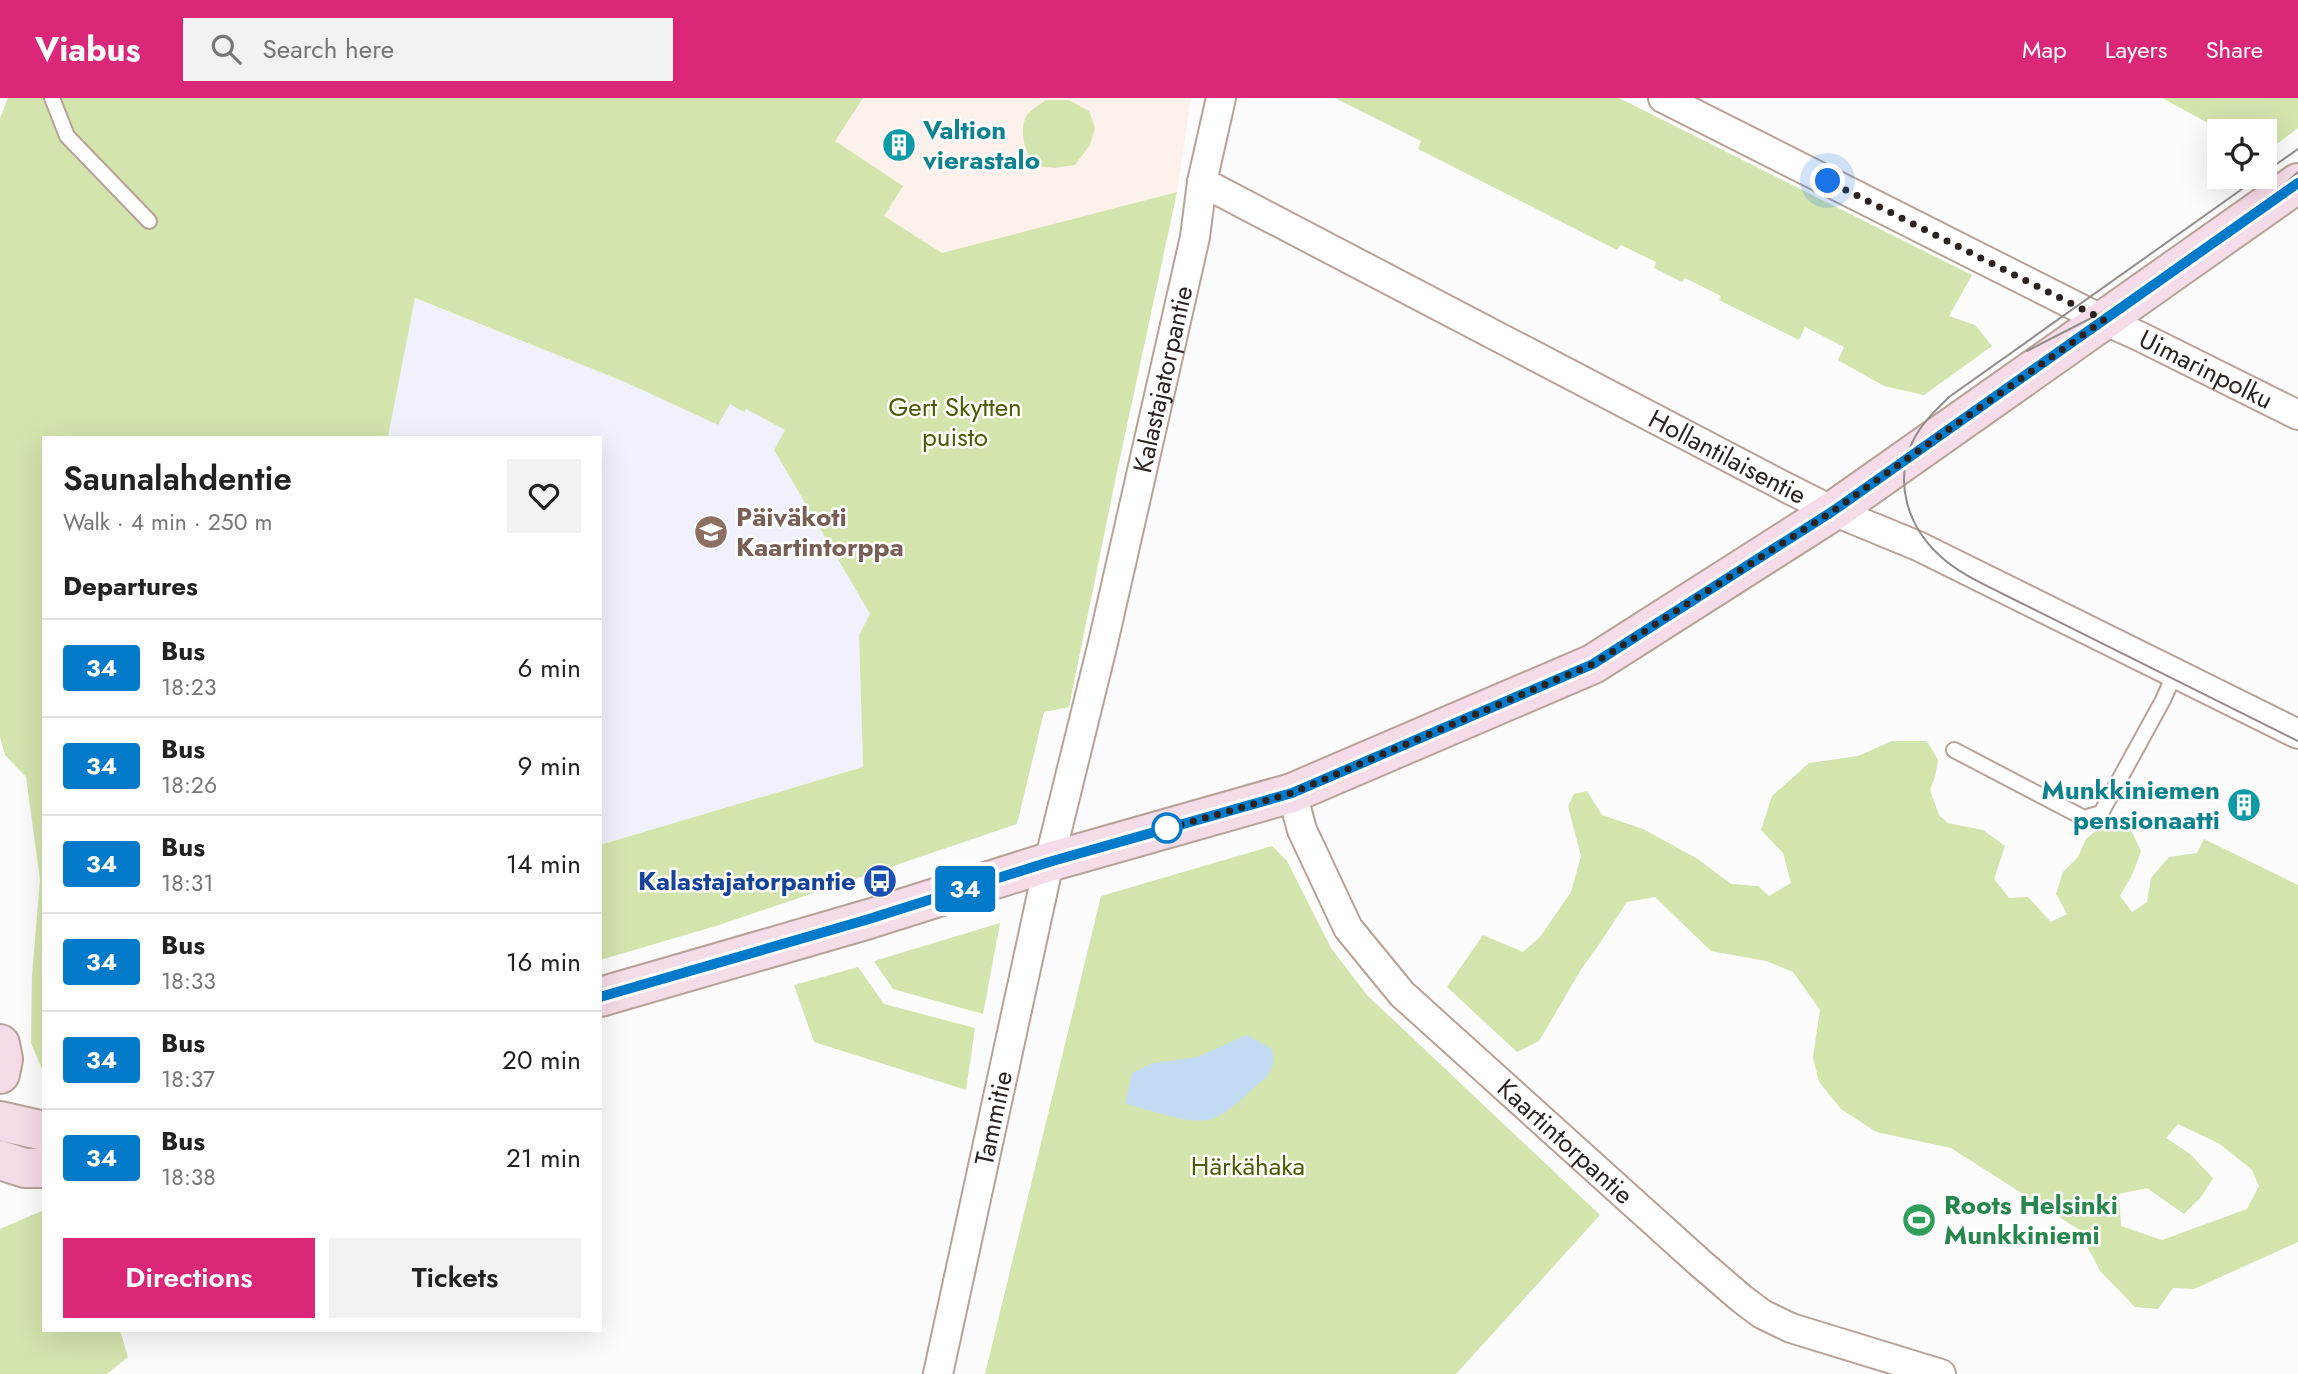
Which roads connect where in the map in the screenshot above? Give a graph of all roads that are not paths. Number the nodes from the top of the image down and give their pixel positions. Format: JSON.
{"nodes":[{"id":1,"x":52,"y":98,"type":"edge"},
{"id":2,"x":1221,"y":98,"type":"edge"},
{"id":3,"x":1663,"y":98,"type":"edge"},
{"id":4,"x":1202,"y":182,"type":"junction"},
{"id":5,"x":2298,"y":183,"type":"edge"},
{"id":6,"x":149,"y":221,"type":"dead end"},
{"id":7,"x":2104,"y":320,"type":"junction"},
{"id":8,"x":2298,"y":415,"type":"edge"},
{"id":9,"x":1833,"y":511,"type":"junction"},
{"id":10,"x":2175,"y":673,"type":"junction"},
{"id":11,"x":2298,"y":734,"type":"edge"},
{"id":12,"x":1954,"y":750,"type":"dead end"},
{"id":13,"x":1292,"y":793,"type":"junction"},
{"id":14,"x":1049,"y":862,"type":"junction"},
{"id":15,"x":602,"y":996,"type":"edge"},
{"id":16,"x":0,"y":1044,"type":"edge"},
{"id":17,"x":0,"y":1074,"type":"edge"},
{"id":18,"x":0,"y":1121,"type":"edge"},
{"id":19,"x":42,"y":1131,"type":"edge"},
{"id":20,"x":0,"y":1160,"type":"edge"},
{"id":21,"x":42,"y":1168,"type":"edge"},
{"id":22,"x":1924,"y":1371,"type":"edge"},
{"id":23,"x":938,"y":1374,"type":"edge"}],
"edges":[{"from":1,"to":6,"type":"lane"},
{"from":2,"to":4,"type":"street","name":"Kalastajatorpantie"},
{"from":3,"to":7,"type":"street","name":"Uimarinpolku"},
{"from":4,"to":9,"type":"street","name":"Hollantilaisentie"},
{"from":4,"to":14,"type":"street","name":"Kalastajatorpantie"},
{"from":5,"to":7,"type":"street"},
{"from":7,"to":8,"type":"street","name":"Uimarinpolku"},
{"from":7,"to":9,"type":"street"},
{"from":9,"to":10,"type":"street","name":"Hollantilaisentie"},
{"from":9,"to":13,"type":"street"},
{"from":10,"to":11,"type":"street","name":"Hollantilaisentie"},
{"from":10,"to":12,"type":"lane"},
{"from":13,"to":14,"type":"street"},
{"from":13,"to":22,"type":"street","name":"Kaartintorpantie"},
{"from":14,"to":15,"type":"street"},
{"from":14,"to":23,"type":"street","name":"Tammitie"},
{"from":16,"to":17,"type":"street"},
{"from":18,"to":19,"type":"street"},
{"from":20,"to":21,"type":"street"}]}
